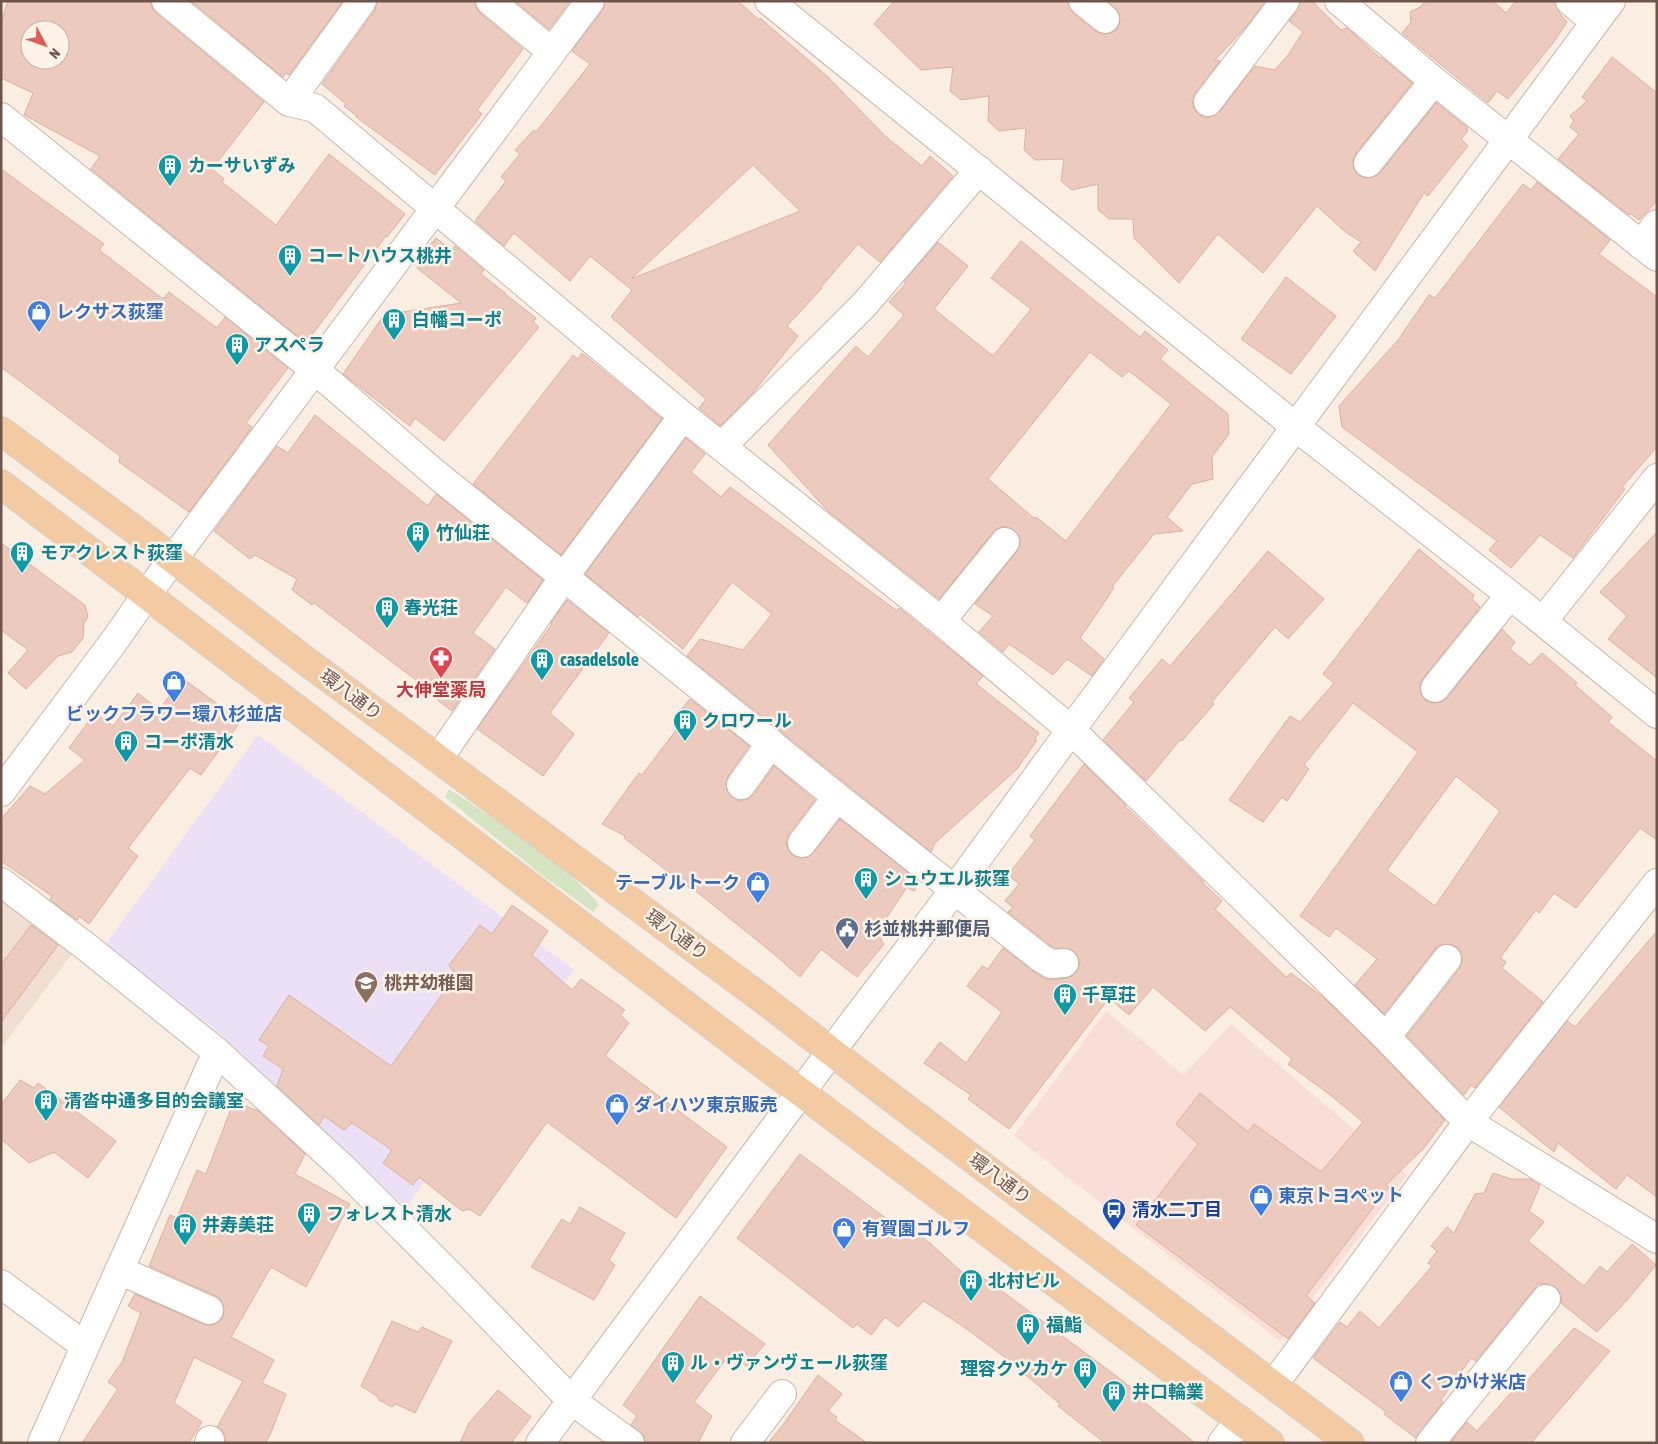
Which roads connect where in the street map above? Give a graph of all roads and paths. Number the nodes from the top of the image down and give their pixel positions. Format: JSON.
{"nodes":[{"id":1,"x":166,"y":1,"type":"edge"},
{"id":2,"x":362,"y":1,"type":"edge"},
{"id":3,"x":490,"y":1,"type":"edge"},
{"id":4,"x":590,"y":1,"type":"edge"},
{"id":5,"x":770,"y":1,"type":"edge"},
{"id":6,"x":1083,"y":1,"type":"edge"},
{"id":7,"x":1285,"y":1,"type":"edge"},
{"id":8,"x":1339,"y":1,"type":"edge"},
{"id":9,"x":1570,"y":1,"type":"edge"},
{"id":10,"x":1603,"y":12,"type":"edge"},
{"id":11,"x":1105,"y":19,"type":"dead end"},
{"id":12,"x":552,"y":52,"type":"junction"},
{"id":13,"x":1434,"y":81,"type":"junction"},
{"id":14,"x":289,"y":102,"type":"junction"},
{"id":15,"x":1208,"y":102,"type":"dead end"},
{"id":16,"x":1,"y":117,"type":"edge"},
{"id":17,"x":1508,"y":141,"type":"junction"},
{"id":18,"x":1368,"y":163,"type":"dead end"},
{"id":19,"x":979,"y":170,"type":"junction"},
{"id":20,"x":436,"y":208,"type":"junction"},
{"id":21,"x":1651,"y":242,"type":"edge"},
{"id":22,"x":315,"y":370,"type":"junction"},
{"id":23,"x":683,"y":416,"type":"junction"},
{"id":24,"x":1296,"y":427,"type":"junction"},
{"id":25,"x":1,"y":430,"type":"edge"},
{"id":26,"x":722,"y":446,"type":"junction"},
{"id":27,"x":1657,"y":478,"type":"edge"},
{"id":28,"x":1,"y":484,"type":"edge"},
{"id":29,"x":1005,"y":542,"type":"dead end"},
{"id":30,"x":173,"y":559,"type":"junction"},
{"id":31,"x":564,"y":577,"type":"junction"},
{"id":32,"x":147,"y":594,"type":"junction"},
{"id":33,"x":1510,"y":595,"type":"junction"},
{"id":34,"x":941,"y":621,"type":"junction"},
{"id":35,"x":1543,"y":621,"type":"junction"},
{"id":36,"x":1434,"y":688,"type":"dead end"},
{"id":37,"x":1657,"y":714,"type":"edge"},
{"id":38,"x":1071,"y":730,"type":"junction"},
{"id":39,"x":771,"y":743,"type":"junction"},
{"id":40,"x":438,"y":759,"type":"junction"},
{"id":41,"x":742,"y":785,"type":"dead end"},
{"id":42,"x":1,"y":792,"type":"edge"},
{"id":43,"x":837,"y":797,"type":"junction"},
{"id":44,"x":802,"y":843,"type":"dead end"},
{"id":45,"x":1,"y":882,"type":"edge"},
{"id":46,"x":955,"y":889,"type":"junction"},
{"id":47,"x":1652,"y":899,"type":"edge"},
{"id":48,"x":1447,"y":959,"type":"dead end"},
{"id":49,"x":1064,"y":963,"type":"dead end"},
{"id":50,"x":1386,"y":1037,"type":"junction"},
{"id":51,"x":217,"y":1052,"type":"junction"},
{"id":52,"x":832,"y":1052,"type":"junction"},
{"id":53,"x":801,"y":1092,"type":"junction"},
{"id":54,"x":1468,"y":1122,"type":"junction"},
{"id":55,"x":1657,"y":1239,"type":"edge"},
{"id":56,"x":119,"y":1270,"type":"junction"},
{"id":57,"x":1,"y":1284,"type":"edge"},
{"id":58,"x":1546,"y":1299,"type":"dead end"},
{"id":59,"x":208,"y":1310,"type":"dead end"},
{"id":60,"x":85,"y":1346,"type":"junction"},
{"id":61,"x":1274,"y":1384,"type":"junction"},
{"id":62,"x":782,"y":1394,"type":"dead end"},
{"id":63,"x":572,"y":1400,"type":"junction"},
{"id":64,"x":1240,"y":1420,"type":"junction"},
{"id":65,"x":42,"y":1443,"type":"edge"},
{"id":66,"x":540,"y":1443,"type":"edge"},
{"id":67,"x":630,"y":1443,"type":"edge"},
{"id":68,"x":745,"y":1443,"type":"edge"},
{"id":69,"x":1222,"y":1443,"type":"edge"},
{"id":70,"x":1270,"y":1443,"type":"edge"},
{"id":71,"x":1350,"y":1443,"type":"edge"},
{"id":72,"x":1430,"y":1443,"type":"edge"}],
"edges":[{"from":1,"to":14,"type":"street"},
{"from":2,"to":14,"type":"street"},
{"from":3,"to":12,"type":"street"},
{"from":4,"to":12,"type":"street"},
{"from":5,"to":19,"type":"street"},
{"from":6,"to":11,"type":"street"},
{"from":7,"to":15,"type":"street"},
{"from":8,"to":13,"type":"street"},
{"from":9,"to":10,"type":"street"},
{"from":10,"to":17,"type":"street"},
{"from":12,"to":20,"type":"street"},
{"from":13,"to":17,"type":"street"},
{"from":13,"to":18,"type":"street"},
{"from":14,"to":20,"type":"street"},
{"from":16,"to":22,"type":"street"},
{"from":17,"to":21,"type":"street"},
{"from":17,"to":24,"type":"street"},
{"from":19,"to":24,"type":"street"},
{"from":19,"to":26,"type":"street"},
{"from":20,"to":22,"type":"street"},
{"from":20,"to":23,"type":"street"},
{"from":22,"to":30,"type":"street"},
{"from":22,"to":31,"type":"street"},
{"from":23,"to":26,"type":"street"},
{"from":23,"to":31,"type":"street"},
{"from":24,"to":33,"type":"street"},
{"from":24,"to":38,"type":"street"},
{"from":25,"to":30,"type":"main road","name":"環八通り"},
{"from":26,"to":34,"type":"street"},
{"from":27,"to":35,"type":"street"},
{"from":28,"to":32,"type":"main road"},
{"from":29,"to":34,"type":"street"},
{"from":30,"to":32,"type":"street"},
{"from":30,"to":40,"type":"main road","name":"環八通り"},
{"from":31,"to":39,"type":"street"},
{"from":31,"to":40,"type":"street"},
{"from":32,"to":42,"type":"street"},
{"from":32,"to":53,"type":"main road"},
{"from":33,"to":35,"type":"street"},
{"from":33,"to":36,"type":"street"},
{"from":34,"to":38,"type":"street"},
{"from":35,"to":37,"type":"street"},
{"from":38,"to":46,"type":"street"},
{"from":38,"to":50,"type":"street"},
{"from":39,"to":41,"type":"street"},
{"from":39,"to":43,"type":"street"},
{"from":40,"to":52,"type":"main road","name":"環八通り"},
{"from":43,"to":44,"type":"street"},
{"from":43,"to":46,"type":"street"},
{"from":45,"to":51,"type":"street"},
{"from":46,"to":49,"type":"street"},
{"from":46,"to":52,"type":"street"},
{"from":47,"to":54,"type":"street"},
{"from":48,"to":50,"type":"street"},
{"from":50,"to":54,"type":"street"},
{"from":51,"to":56,"type":"street"},
{"from":51,"to":63,"type":"street"},
{"from":52,"to":53,"type":"street"},
{"from":52,"to":61,"type":"main road","name":"環八通り"},
{"from":53,"to":63,"type":"street"},
{"from":53,"to":64,"type":"main road"},
{"from":54,"to":55,"type":"street"},
{"from":54,"to":61,"type":"street"},
{"from":56,"to":59,"type":"street"},
{"from":56,"to":60,"type":"street"},
{"from":57,"to":60,"type":"street"},
{"from":58,"to":72,"type":"street"},
{"from":60,"to":65,"type":"street"},
{"from":61,"to":71,"type":"main road","name":"環八通り"},
{"from":62,"to":68,"type":"street"},
{"from":63,"to":66,"type":"street"},
{"from":63,"to":67,"type":"street"},
{"from":64,"to":69,"type":"street"},
{"from":64,"to":70,"type":"main road"}]}
